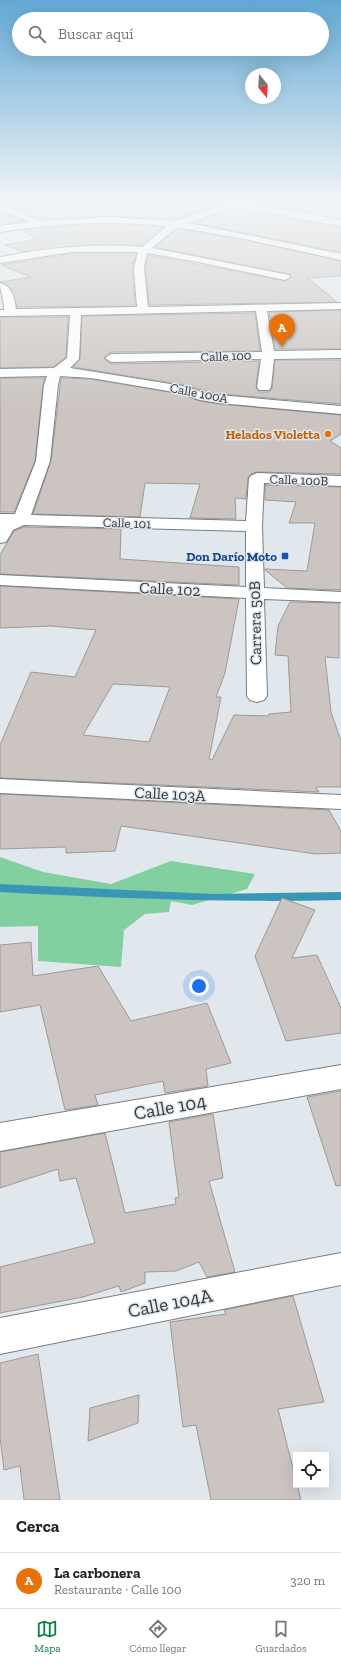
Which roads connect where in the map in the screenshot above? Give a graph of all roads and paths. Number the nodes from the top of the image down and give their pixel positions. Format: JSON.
{"nodes":[{"id":1,"x":139,"y":272,"type":"edge"},
{"id":2,"x":259,"y":272,"type":"edge"},
{"id":3,"x":289,"y":272,"type":"edge"},
{"id":4,"x":285,"y":277,"type":"junction"},
{"id":5,"x":0,"y":286,"type":"edge"},
{"id":6,"x":300,"y":306,"type":"junction"},
{"id":7,"x":341,"y":306,"type":"edge"},
{"id":8,"x":261,"y":308,"type":"junction"},
{"id":9,"x":143,"y":310,"type":"junction"},
{"id":10,"x":76,"y":311,"type":"junction"},
{"id":11,"x":5,"y":313,"type":"edge"},
{"id":12,"x":268,"y":354,"type":"junction"},
{"id":13,"x":341,"y":354,"type":"edge"},
{"id":14,"x":111,"y":358,"type":"dead end"},
{"id":15,"x":0,"y":373,"type":"edge"},
{"id":16,"x":57,"y":373,"type":"junction"},
{"id":17,"x":264,"y":387,"type":"dead end"},
{"id":18,"x":341,"y":410,"type":"edge"},
{"id":19,"x":257,"y":478,"type":"joint"},
{"id":20,"x":341,"y":481,"type":"edge"},
{"id":21,"x":0,"y":519,"type":"edge"},
{"id":22,"x":20,"y":520,"type":"junction"},
{"id":23,"x":254,"y":526,"type":"junction"},
{"id":24,"x":0,"y":538,"type":"edge"},
{"id":25,"x":0,"y":580,"type":"edge"},
{"id":26,"x":254,"y":593,"type":"junction"},
{"id":27,"x":341,"y":597,"type":"edge"},
{"id":28,"x":257,"y":696,"type":"dead end"},
{"id":29,"x":0,"y":786,"type":"edge"},
{"id":30,"x":341,"y":802,"type":"edge"},
{"id":31,"x":341,"y":1077,"type":"edge"},
{"id":32,"x":0,"y":1137,"type":"edge"},
{"id":33,"x":341,"y":1269,"type":"edge"},
{"id":34,"x":0,"y":1336,"type":"edge"}],
"edges":[{"from":1,"to":9,"type":"street"},
{"from":2,"to":4,"type":"street"},
{"from":3,"to":4,"type":"street"},
{"from":4,"to":6,"type":"street"},
{"from":5,"to":11,"type":"street"},
{"from":6,"to":7,"type":"street"},
{"from":6,"to":8,"type":"street"},
{"from":8,"to":9,"type":"street"},
{"from":8,"to":12,"type":"street"},
{"from":9,"to":10,"type":"street"},
{"from":10,"to":11,"type":"street"},
{"from":10,"to":16,"type":"street"},
{"from":12,"to":13,"type":"street","name":"Calle 100"},
{"from":12,"to":14,"type":"street","name":"Calle 100"},
{"from":12,"to":17,"type":"street"},
{"from":15,"to":16,"type":"street"},
{"from":16,"to":18,"type":"street","name":"Calle 100A"},
{"from":16,"to":22,"type":"street"},
{"from":19,"to":20,"type":"street","name":"Calle 100B"},
{"from":19,"to":23,"type":"street","name":"Carrera 50B"},
{"from":21,"to":22,"type":"street","name":"Calle 101"},
{"from":22,"to":23,"type":"street","name":"Calle 101"},
{"from":22,"to":24,"type":"street"},
{"from":23,"to":26,"type":"street","name":"Carrera 50B"},
{"from":25,"to":26,"type":"street","name":"Calle 102"},
{"from":26,"to":27,"type":"street","name":"Calle 102"},
{"from":26,"to":28,"type":"street","name":"Carrera 50B"},
{"from":29,"to":30,"type":"street","name":"Calle 103A"},
{"from":31,"to":32,"type":"street","name":"Calle 104"},
{"from":33,"to":34,"type":"street","name":"Calle 104A"}]}
